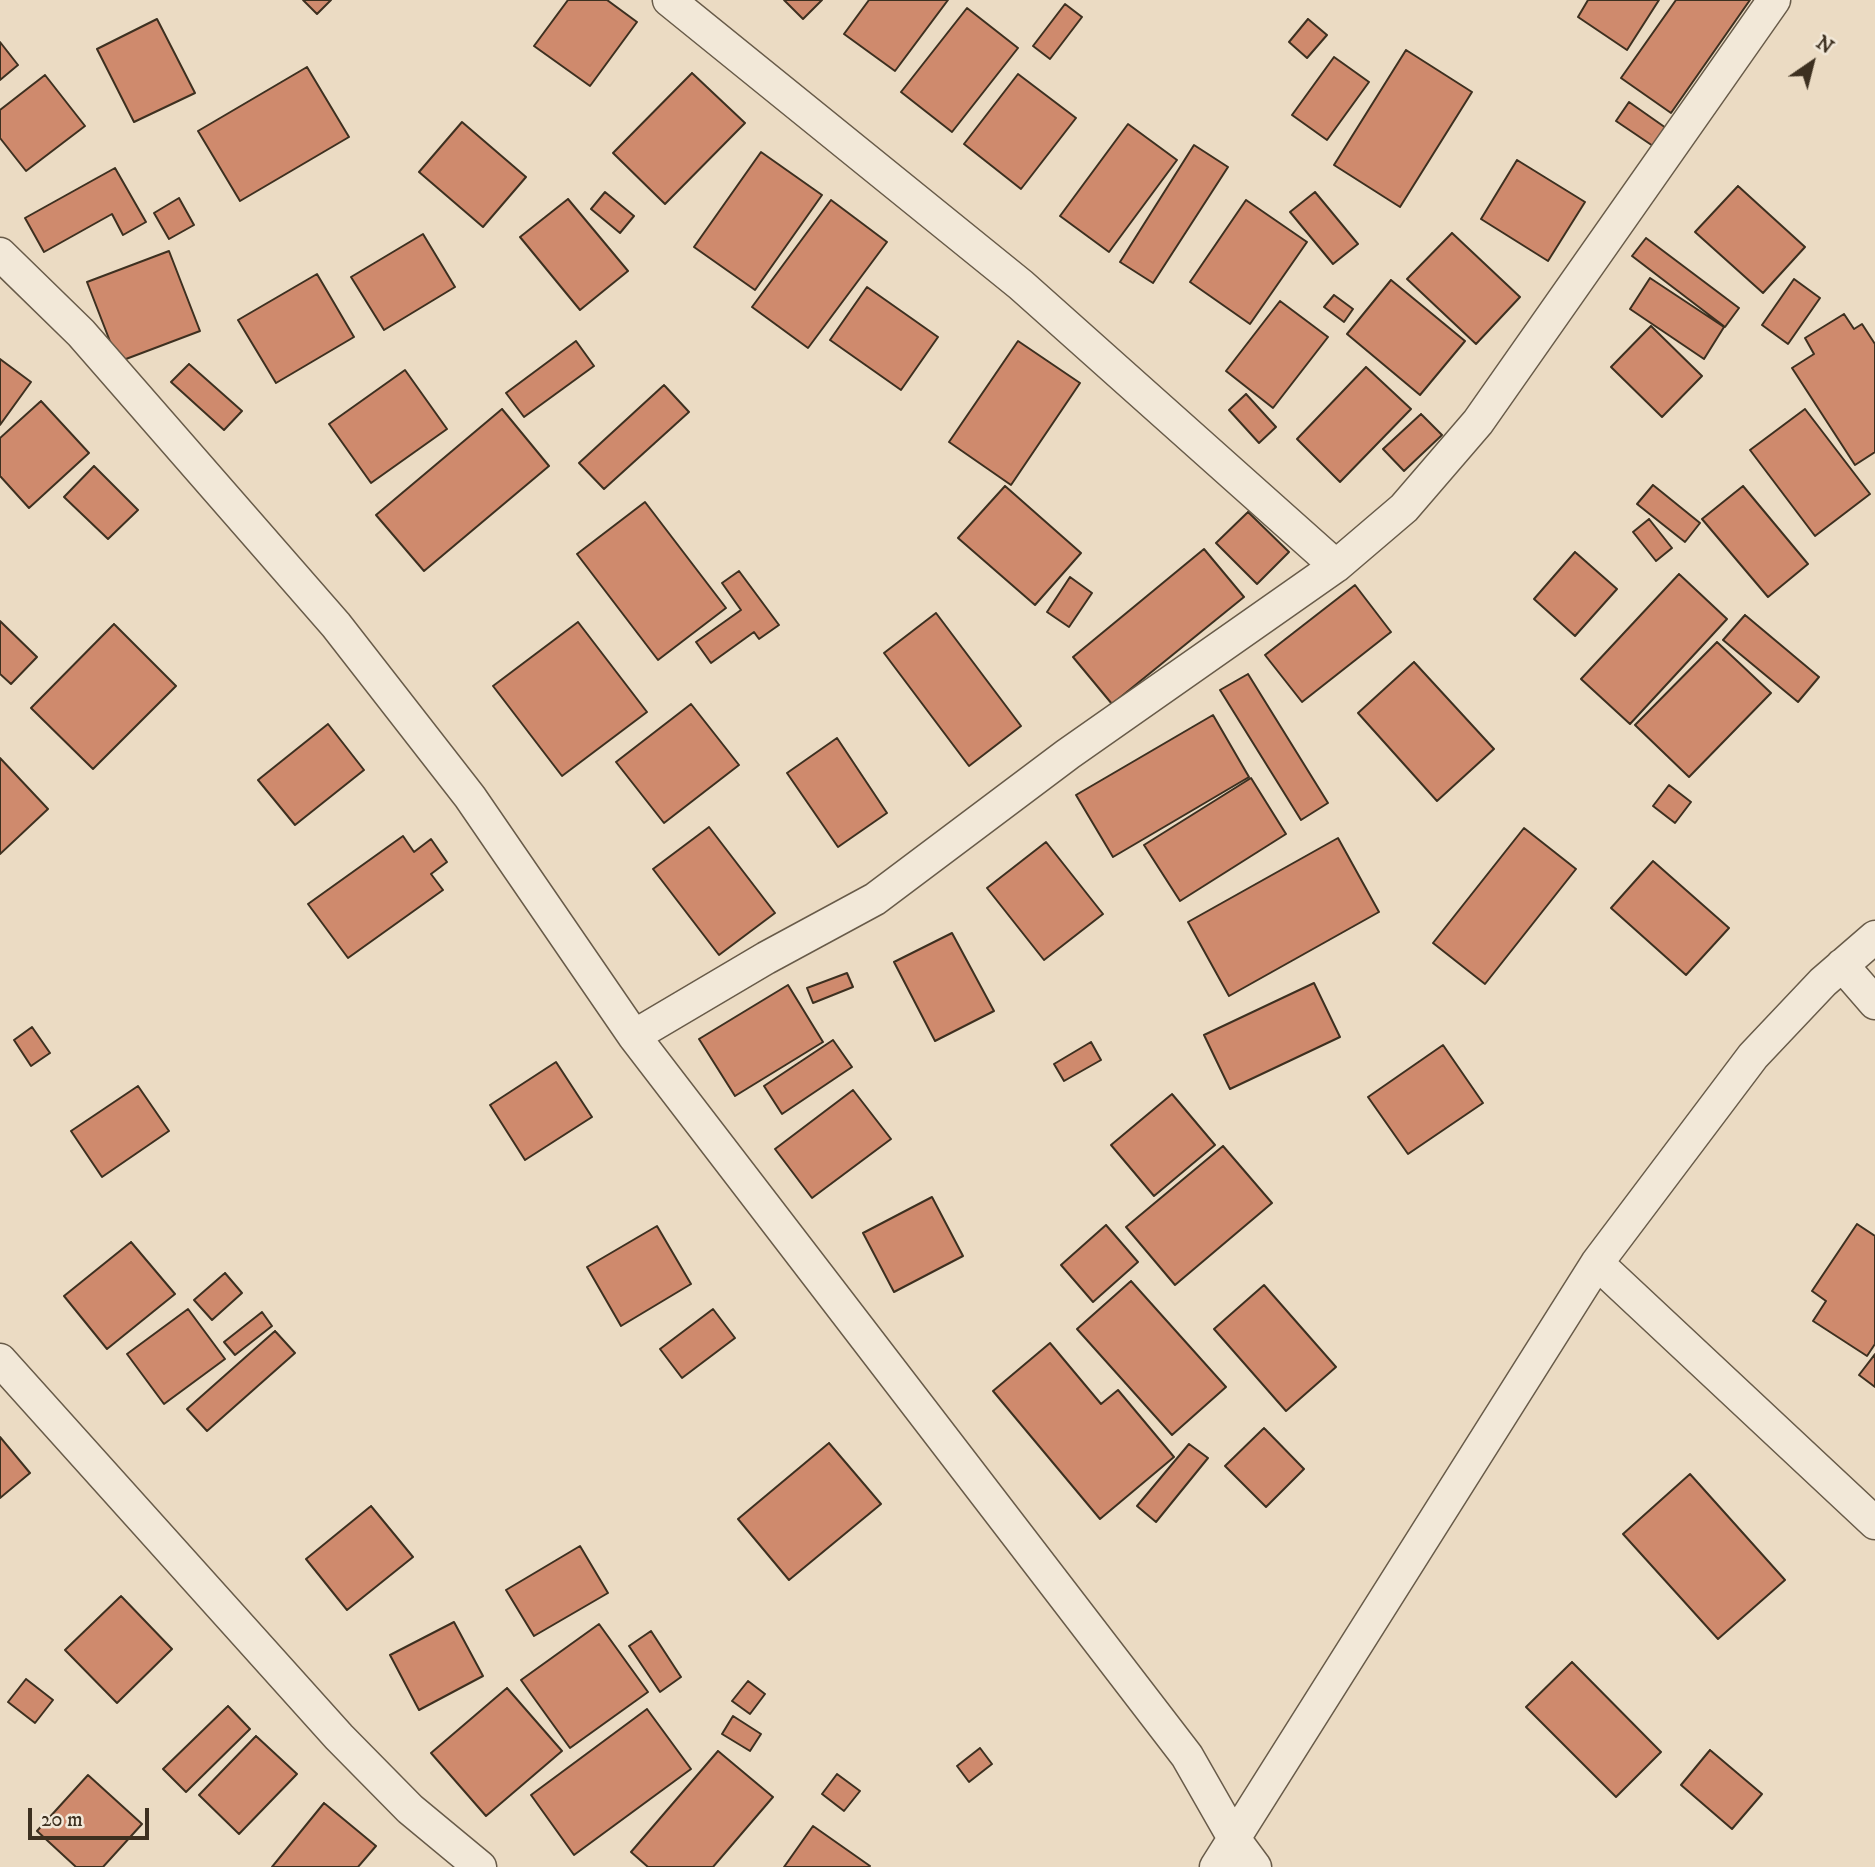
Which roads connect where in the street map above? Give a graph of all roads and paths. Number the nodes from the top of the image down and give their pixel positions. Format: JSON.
{"nodes":[{"id":1,"x":669,"y":0,"type":"edge"},
{"id":2,"x":1774,"y":0,"type":"edge"},
{"id":3,"x":0,"y":254,"type":"edge"},
{"id":4,"x":1336,"y":566,"type":"junction"},
{"id":5,"x":1875,"y":937,"type":"edge"},
{"id":6,"x":1842,"y":965,"type":"junction"},
{"id":7,"x":1875,"y":1003,"type":"edge"},
{"id":8,"x":634,"y":1035,"type":"junction"},
{"id":9,"x":1597,"y":1263,"type":"junction"},
{"id":10,"x":0,"y":1360,"type":"edge"},
{"id":11,"x":1875,"y":1523,"type":"edge"},
{"id":12,"x":1235,"y":1840,"type":"junction"},
{"id":13,"x":480,"y":1867,"type":"edge"},
{"id":14,"x":1216,"y":1867,"type":"edge"},
{"id":15,"x":1255,"y":1867,"type":"edge"}],
"edges":[{"from":1,"to":4,"type":"street"},
{"from":2,"to":4,"type":"street"},
{"from":3,"to":8,"type":"street"},
{"from":4,"to":8,"type":"street"},
{"from":5,"to":6,"type":"street"},
{"from":6,"to":7,"type":"street"},
{"from":6,"to":9,"type":"street"},
{"from":8,"to":12,"type":"street"},
{"from":9,"to":11,"type":"street"},
{"from":9,"to":12,"type":"street"},
{"from":10,"to":13,"type":"street"},
{"from":12,"to":14,"type":"street"},
{"from":12,"to":15,"type":"street"}]}
